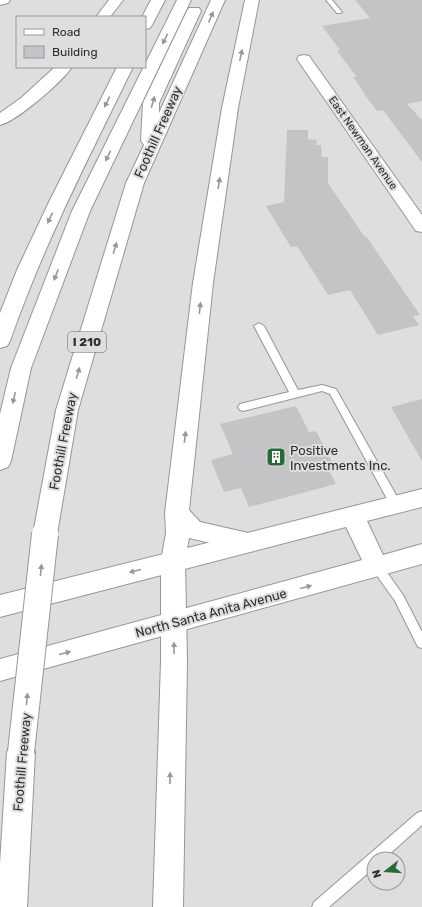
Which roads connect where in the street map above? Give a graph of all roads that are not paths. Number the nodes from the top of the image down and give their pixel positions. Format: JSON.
{"nodes":[{"id":1,"x":0,"y":0,"type":"edge"},
{"id":2,"x":3,"y":0,"type":"edge"},
{"id":3,"x":116,"y":0,"type":"edge"},
{"id":4,"x":218,"y":0,"type":"edge"},
{"id":5,"x":252,"y":0,"type":"edge"},
{"id":6,"x":329,"y":0,"type":"edge"},
{"id":7,"x":190,"y":1,"type":"edge"},
{"id":8,"x":156,"y":4,"type":"edge"},
{"id":9,"x":339,"y":12,"type":"dead end"},
{"id":10,"x":104,"y":16,"type":"edge"},
{"id":11,"x":146,"y":23,"type":"edge"},
{"id":12,"x":304,"y":59,"type":"dead end"},
{"id":13,"x":63,"y":68,"type":"edge"},
{"id":14,"x":124,"y":68,"type":"edge"},
{"id":15,"x":0,"y":120,"type":"edge"},
{"id":16,"x":148,"y":155,"type":"junction"},
{"id":17,"x":422,"y":227,"type":"edge"},
{"id":18,"x":259,"y":326,"type":"dead end"},
{"id":19,"x":0,"y":341,"type":"edge"},
{"id":20,"x":295,"y":394,"type":"junction"},
{"id":21,"x":243,"y":407,"type":"dead end"},
{"id":22,"x":0,"y":461,"type":"edge"},
{"id":23,"x":411,"y":501,"type":"edge"},
{"id":24,"x":177,"y":514,"type":"junction"},
{"id":25,"x":353,"y":516,"type":"junction"},
{"id":26,"x":249,"y":542,"type":"junction"},
{"id":27,"x":422,"y":554,"type":"edge"},
{"id":28,"x":173,"y":561,"type":"junction"},
{"id":29,"x":377,"y":567,"type":"junction"},
{"id":30,"x":0,"y":606,"type":"edge"},
{"id":31,"x":173,"y":623,"type":"junction"},
{"id":32,"x":422,"y":642,"type":"edge"},
{"id":33,"x":0,"y":670,"type":"edge"},
{"id":34,"x":422,"y":818,"type":"edge"},
{"id":35,"x":12,"y":907,"type":"edge"},
{"id":36,"x":168,"y":907,"type":"edge"},
{"id":37,"x":319,"y":907,"type":"edge"}],
"edges":[{"from":1,"to":2,"type":"main road"},
{"from":3,"to":10,"type":"main road"},
{"from":16,"to":4,"type":"main road","name":"Foothill Freeway","number":"I 210","one_way":true},
{"from":24,"to":5,"type":"main road","one_way":true},
{"from":6,"to":9,"type":"lane"},
{"from":16,"to":7,"type":"main road","one_way":true},
{"from":7,"to":22,"type":"main road","one_way":true},
{"from":8,"to":11,"type":"main road"},
{"from":12,"to":17,"type":"street","name":"East Newman Avenue"},
{"from":13,"to":15,"type":"main road"},
{"from":14,"to":19,"type":"main road","one_way":true},
{"from":35,"to":16,"type":"main road","name":"Foothill Freeway","number":"I 210","one_way":true,"bridge":true},
{"from":18,"to":20,"type":"lane"},
{"from":20,"to":21,"type":"lane"},
{"from":20,"to":23,"type":"lane"},
{"from":23,"to":25,"type":"main road"},
{"from":24,"to":26,"type":"main road"},
{"from":24,"to":28,"type":"main road"},
{"from":25,"to":26,"type":"main road"},
{"from":25,"to":29,"type":"main road"},
{"from":26,"to":28,"type":"main road"},
{"from":27,"to":29,"type":"main road","name":"North Santa Anita Avenue"},
{"from":28,"to":30,"type":"main road","one_way":true},
{"from":28,"to":31,"type":"main road"},
{"from":31,"to":29,"type":"main road","name":"North Santa Anita Avenue","one_way":true},
{"from":29,"to":32,"type":"lane"},
{"from":33,"to":31,"type":"main road","name":"North Santa Anita Avenue","one_way":true},
{"from":36,"to":31,"type":"main road","one_way":true},
{"from":34,"to":37,"type":"lane"}]}
